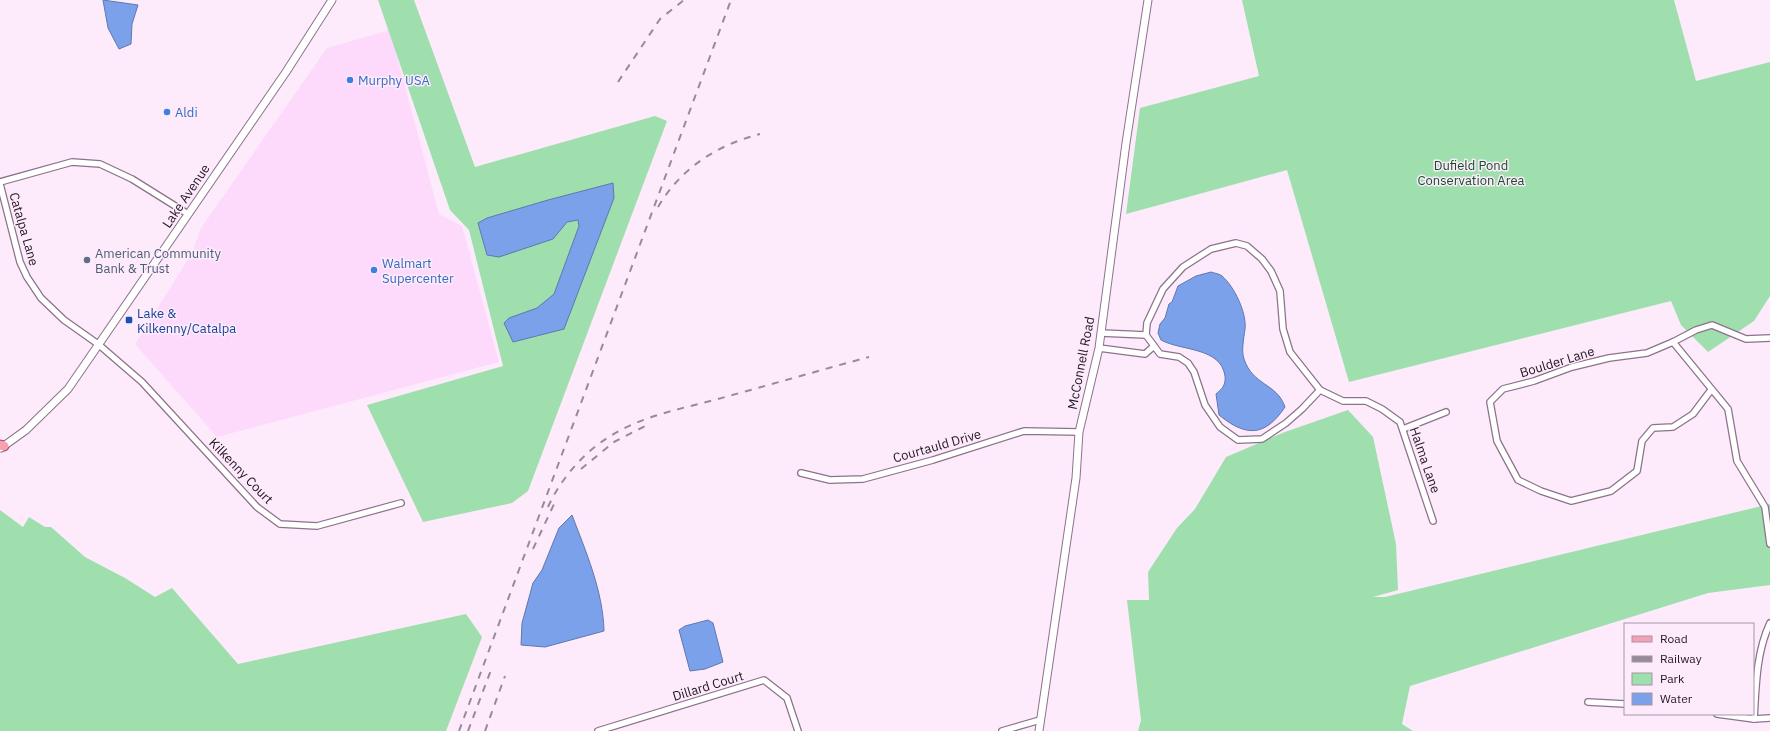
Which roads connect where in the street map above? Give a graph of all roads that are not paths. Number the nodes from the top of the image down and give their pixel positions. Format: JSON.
{"nodes":[{"id":1,"x":332,"y":0,"type":"edge"},
{"id":2,"x":1148,"y":0,"type":"edge"},
{"id":3,"x":0,"y":183,"type":"edge"},
{"id":4,"x":188,"y":214,"type":"junction"},
{"id":5,"x":1100,"y":333,"type":"junction"},
{"id":6,"x":1146,"y":335,"type":"junction"},
{"id":7,"x":1770,"y":338,"type":"edge"},
{"id":8,"x":1673,"y":342,"type":"junction"},
{"id":9,"x":98,"y":344,"type":"junction"},
{"id":10,"x":1154,"y":346,"type":"junction"},
{"id":11,"x":1099,"y":348,"type":"junction"},
{"id":12,"x":1320,"y":390,"type":"junction"},
{"id":13,"x":1711,"y":390,"type":"junction"},
{"id":14,"x":1446,"y":412,"type":"dead end"},
{"id":15,"x":1403,"y":429,"type":"junction"},
{"id":16,"x":1079,"y":432,"type":"junction"},
{"id":17,"x":1,"y":446,"type":"edge"},
{"id":18,"x":801,"y":473,"type":"dead end"},
{"id":19,"x":401,"y":503,"type":"dead end"},
{"id":20,"x":1433,"y":521,"type":"dead end"},
{"id":21,"x":1770,"y":544,"type":"edge"},
{"id":22,"x":1770,"y":623,"type":"edge"},
{"id":23,"x":1588,"y":702,"type":"dead end"},
{"id":24,"x":1624,"y":704,"type":"edge"},
{"id":25,"x":1725,"y":715,"type":"edge"},
{"id":26,"x":1770,"y":718,"type":"edge"},
{"id":27,"x":1754,"y":719,"type":"junction"},
{"id":28,"x":1040,"y":720,"type":"junction"},
{"id":29,"x":598,"y":731,"type":"edge"},
{"id":30,"x":798,"y":731,"type":"edge"},
{"id":31,"x":1002,"y":731,"type":"edge"},
{"id":32,"x":1039,"y":731,"type":"edge"}],
"edges":[{"from":1,"to":4,"type":"street","name":"Lake Avenue"},
{"from":2,"to":5,"type":"street","name":"McConnell Road"},
{"from":3,"to":4,"type":"street"},
{"from":3,"to":9,"type":"street","name":"Catalpa Lane"},
{"from":4,"to":9,"type":"street","name":"Lake Avenue"},
{"from":5,"to":6,"type":"street"},
{"from":5,"to":11,"type":"street","name":"McConnell Road"},
{"from":6,"to":10,"type":"street"},
{"from":6,"to":12,"type":"street"},
{"from":7,"to":8,"type":"street"},
{"from":8,"to":13,"type":"street"},
{"from":8,"to":13,"type":"street","name":"Boulder Lane"},
{"from":9,"to":17,"type":"street","name":"Lake Avenue"},
{"from":9,"to":19,"type":"street","name":"Kilkenny Court"},
{"from":10,"to":11,"type":"street"},
{"from":10,"to":12,"type":"street"},
{"from":11,"to":16,"type":"street","name":"McConnell Road"},
{"from":12,"to":15,"type":"street","name":"Halma Lane"},
{"from":13,"to":21,"type":"street"},
{"from":14,"to":15,"type":"street"},
{"from":15,"to":20,"type":"street","name":"Halma Lane"},
{"from":16,"to":18,"type":"street","name":"Courtauld Drive"},
{"from":16,"to":28,"type":"street","name":"McConnell Road"},
{"from":22,"to":27,"type":"street"},
{"from":23,"to":24,"type":"street"},
{"from":25,"to":27,"type":"street"},
{"from":26,"to":27,"type":"street"},
{"from":28,"to":31,"type":"street"},
{"from":28,"to":32,"type":"street","name":"McConnell Road"},
{"from":29,"to":30,"type":"street","name":"Dillard Court"}]}
